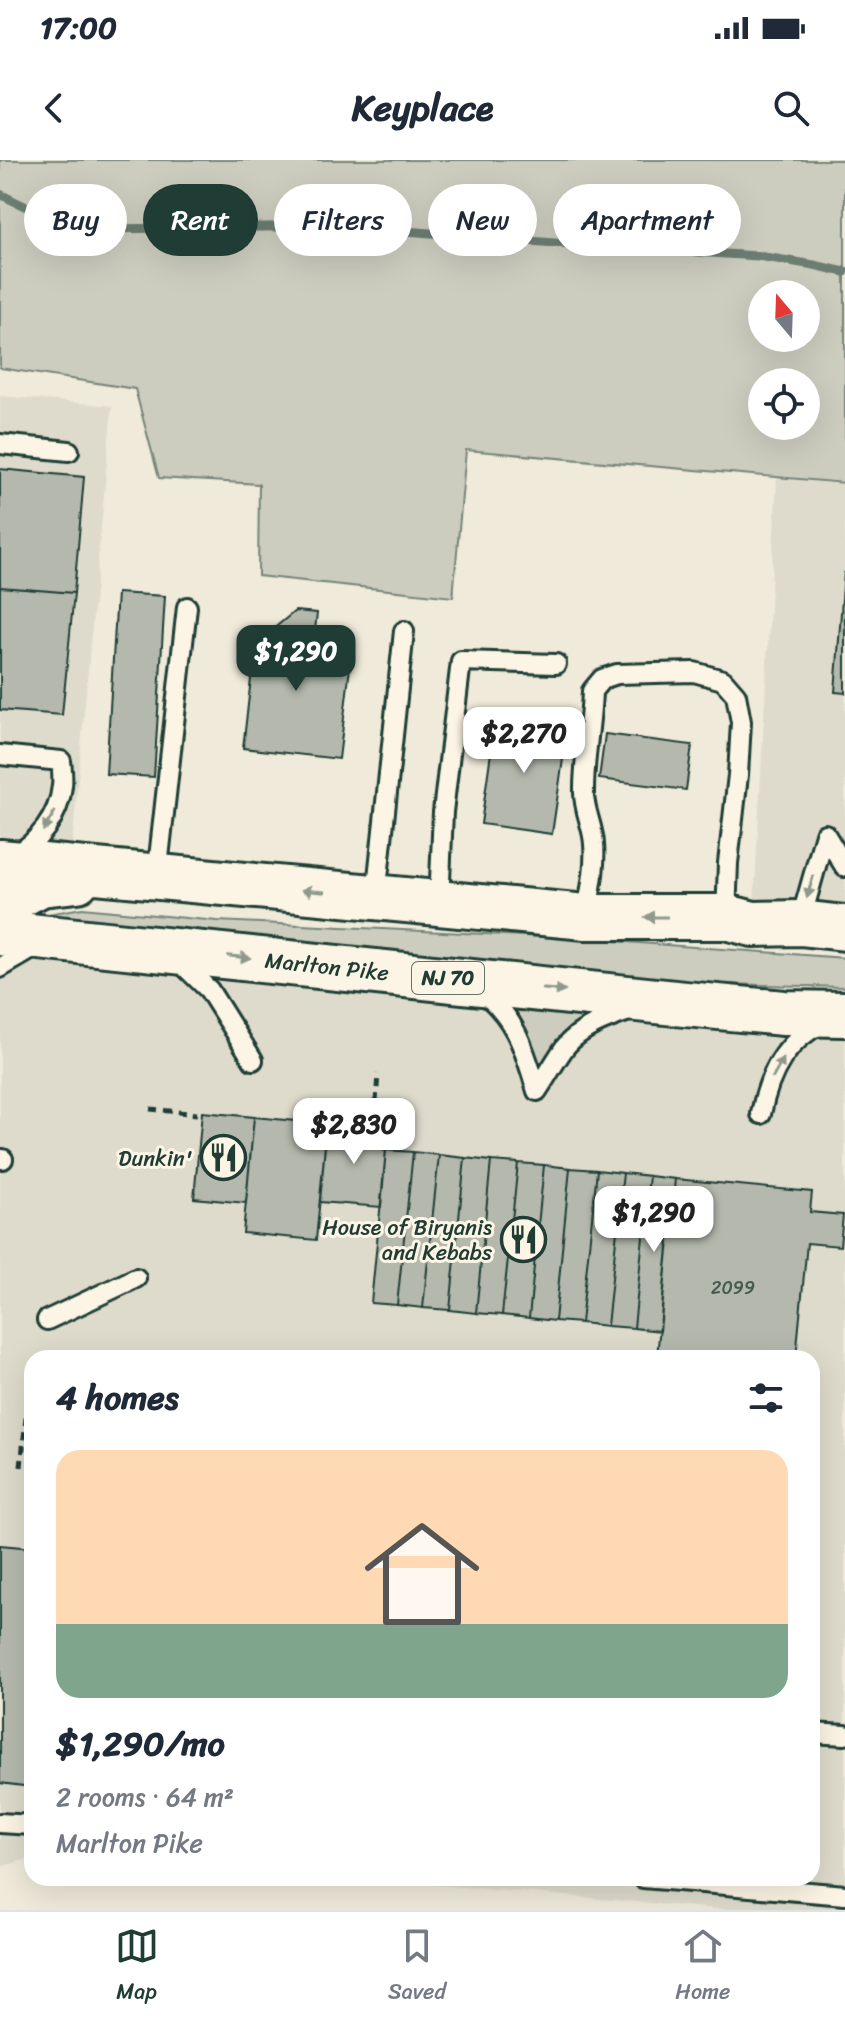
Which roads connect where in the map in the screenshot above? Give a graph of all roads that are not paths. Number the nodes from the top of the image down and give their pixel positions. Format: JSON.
{"nodes":[{"id":1,"x":0,"y":444,"type":"edge"},
{"id":2,"x":69,"y":451,"type":"dead end"},
{"id":3,"x":187,"y":607,"type":"dead end"},
{"id":4,"x":404,"y":631,"type":"dead end"},
{"id":5,"x":556,"y":664,"type":"dead end"},
{"id":6,"x":0,"y":755,"type":"edge"},
{"id":7,"x":1,"y":862,"type":"edge"},
{"id":8,"x":845,"y":867,"type":"edge"},
{"id":9,"x":140,"y":875,"type":"junction"},
{"id":10,"x":376,"y":897,"type":"junction"},
{"id":11,"x":439,"y":903,"type":"junction"},
{"id":12,"x":0,"y":905,"type":"edge"},
{"id":13,"x":586,"y":917,"type":"junction"},
{"id":14,"x":726,"y":917,"type":"junction"},
{"id":15,"x":800,"y":923,"type":"junction"},
{"id":16,"x":845,"y":928,"type":"edge"},
{"id":17,"x":0,"y":933,"type":"edge"},
{"id":18,"x":50,"y":938,"type":"junction"},
{"id":19,"x":166,"y":949,"type":"junction"},
{"id":20,"x":0,"y":968,"type":"edge"},
{"id":21,"x":465,"y":980,"type":"junction"},
{"id":22,"x":658,"y":1002,"type":"junction"},
{"id":23,"x":844,"y":1014,"type":"edge"},
{"id":24,"x":253,"y":1060,"type":"dead end"},
{"id":25,"x":761,"y":1114,"type":"dead end"},
{"id":26,"x":136,"y":1278,"type":"dead end"},
{"id":27,"x":47,"y":1320,"type":"dead end"},
{"id":28,"x":820,"y":1733,"type":"edge"},
{"id":29,"x":845,"y":1735,"type":"edge"},
{"id":30,"x":0,"y":1823,"type":"edge"},
{"id":31,"x":24,"y":1824,"type":"edge"},
{"id":32,"x":774,"y":1886,"type":"edge"},
{"id":33,"x":845,"y":1895,"type":"edge"}],
"edges":[{"from":1,"to":2,"type":"lane"},
{"from":3,"to":9,"type":"lane"},
{"from":4,"to":10,"type":"lane"},
{"from":5,"to":11,"type":"lane"},
{"from":6,"to":7,"type":"lane","one_way":true},
{"from":7,"to":9,"type":"highway"},
{"from":8,"to":15,"type":"lane","one_way":true},
{"from":10,"to":9,"type":"highway","one_way":true},
{"from":9,"to":12,"type":"highway"},
{"from":10,"to":11,"type":"highway"},
{"from":11,"to":13,"type":"highway"},
{"from":14,"to":13,"type":"highway","one_way":true},
{"from":13,"to":14,"type":"lane"},
{"from":14,"to":15,"type":"highway"},
{"from":15,"to":16,"type":"highway"},
{"from":17,"to":18,"type":"highway","name":"Marlton Pike","number":"NJ 70"},
{"from":18,"to":19,"type":"highway","name":"Marlton Pike","number":"NJ 70"},
{"from":18,"to":20,"type":"lane"},
{"from":19,"to":21,"type":"highway","name":"Marlton Pike","number":"NJ 70","one_way":true},
{"from":19,"to":24,"type":"lane"},
{"from":21,"to":22,"type":"highway","name":"Marlton Pike","number":"NJ 70","one_way":true},
{"from":21,"to":22,"type":"lane"},
{"from":22,"to":23,"type":"highway","name":"Marlton Pike","number":"NJ 70"},
{"from":25,"to":23,"type":"lane","one_way":true},
{"from":26,"to":27,"type":"lane"},
{"from":28,"to":29,"type":"lane"},
{"from":30,"to":31,"type":"lane"},
{"from":32,"to":33,"type":"lane"}]}
